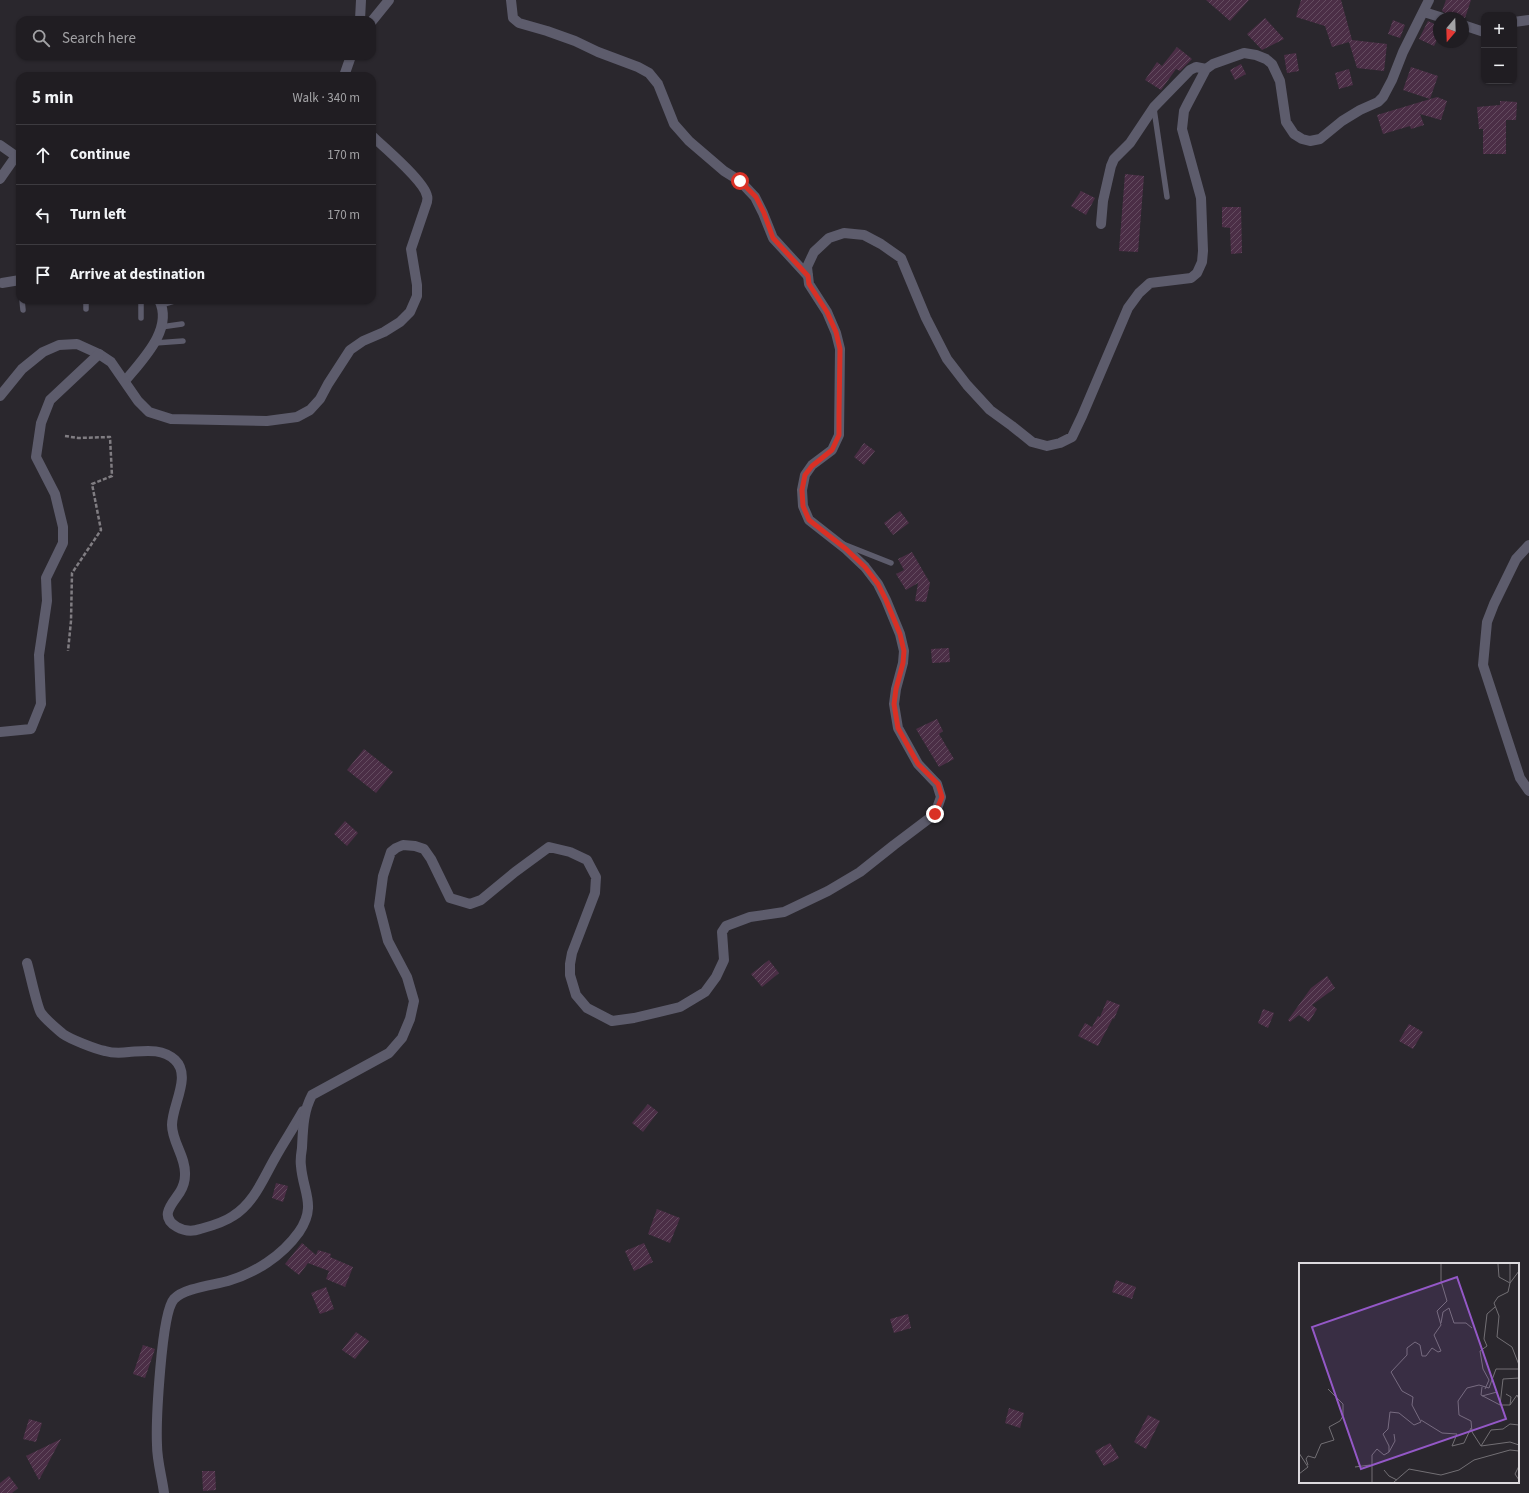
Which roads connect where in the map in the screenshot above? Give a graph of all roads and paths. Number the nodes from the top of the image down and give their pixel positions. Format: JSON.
{"nodes":[{"id":1,"x":361,"y":0,"type":"edge"},
{"id":2,"x":389,"y":0,"type":"edge"},
{"id":3,"x":511,"y":0,"type":"edge"},
{"id":4,"x":1429,"y":0,"type":"edge"},
{"id":5,"x":1424,"y":12,"type":"junction"},
{"id":6,"x":1433,"y":15,"type":"edge"},
{"id":7,"x":360,"y":16,"type":"edge"},
{"id":8,"x":376,"y":16,"type":"edge"},
{"id":9,"x":1529,"y":20,"type":"edge"},
{"id":10,"x":1517,"y":22,"type":"edge"},
{"id":11,"x":1469,"y":27,"type":"edge"},
{"id":12,"x":1481,"y":31,"type":"edge"},
{"id":13,"x":350,"y":60,"type":"edge"},
{"id":14,"x":1206,"y":69,"type":"junction"},
{"id":15,"x":345,"y":72,"type":"edge"},
{"id":16,"x":1154,"y":107,"type":"junction"},
{"id":17,"x":376,"y":140,"type":"edge"},
{"id":18,"x":0,"y":145,"type":"edge"},
{"id":19,"x":16,"y":157,"type":"edge"},
{"id":20,"x":16,"y":160,"type":"edge"},
{"id":21,"x":0,"y":179,"type":"edge"},
{"id":22,"x":1167,"y":197,"type":"dead end"},
{"id":23,"x":1101,"y":224,"type":"dead end"},
{"id":24,"x":808,"y":276,"type":"junction"},
{"id":25,"x":2,"y":282,"type":"dead end"},
{"id":26,"x":16,"y":282,"type":"edge"},
{"id":27,"x":22,"y":304,"type":"edge"},
{"id":28,"x":86,"y":304,"type":"edge"},
{"id":29,"x":141,"y":304,"type":"edge"},
{"id":30,"x":160,"y":304,"type":"edge"},
{"id":31,"x":86,"y":309,"type":"dead end"},
{"id":32,"x":23,"y":310,"type":"dead end"},
{"id":33,"x":141,"y":318,"type":"dead end"},
{"id":34,"x":182,"y":324,"type":"dead end"},
{"id":35,"x":161,"y":327,"type":"junction"},
{"id":36,"x":183,"y":341,"type":"dead end"},
{"id":37,"x":155,"y":342,"type":"junction"},
{"id":38,"x":99,"y":354,"type":"junction"},
{"id":39,"x":125,"y":381,"type":"junction"},
{"id":40,"x":0,"y":396,"type":"edge"},
{"id":41,"x":64,"y":436,"type":"dead end"},
{"id":42,"x":834,"y":540,"type":"junction"},
{"id":43,"x":1529,"y":545,"type":"edge"},
{"id":44,"x":891,"y":563,"type":"dead end"},
{"id":45,"x":68,"y":651,"type":"dead end"},
{"id":46,"x":0,"y":732,"type":"edge"},
{"id":47,"x":1529,"y":791,"type":"edge"},
{"id":48,"x":27,"y":964,"type":"dead end"},
{"id":49,"x":306,"y":1106,"type":"junction"},
{"id":50,"x":164,"y":1493,"type":"edge"}],
"edges":[{"from":1,"to":7,"type":"street"},
{"from":2,"to":8,"type":"street"},
{"from":3,"to":24,"type":"street"},
{"from":4,"to":5,"type":"street"},
{"from":5,"to":6,"type":"street"},
{"from":5,"to":14,"type":"street"},
{"from":9,"to":10,"type":"street"},
{"from":11,"to":12,"type":"street"},
{"from":13,"to":15,"type":"street"},
{"from":14,"to":16,"type":"street"},
{"from":14,"to":24,"type":"street"},
{"from":16,"to":22,"type":"lane"},
{"from":16,"to":23,"type":"street"},
{"from":17,"to":39,"type":"street"},
{"from":18,"to":19,"type":"street"},
{"from":20,"to":21,"type":"street"},
{"from":24,"to":42,"type":"street"},
{"from":25,"to":26,"type":"street"},
{"from":27,"to":32,"type":"lane"},
{"from":28,"to":31,"type":"lane"},
{"from":29,"to":33,"type":"lane"},
{"from":30,"to":35,"type":"street"},
{"from":34,"to":35,"type":"lane"},
{"from":35,"to":37,"type":"street"},
{"from":36,"to":37,"type":"lane"},
{"from":37,"to":39,"type":"street"},
{"from":38,"to":39,"type":"street"},
{"from":38,"to":40,"type":"street"},
{"from":38,"to":46,"type":"street"},
{"from":41,"to":45,"type":"path"},
{"from":42,"to":44,"type":"lane"},
{"from":42,"to":49,"type":"street"},
{"from":43,"to":47,"type":"street"},
{"from":48,"to":49,"type":"street"},
{"from":49,"to":50,"type":"street"}]}
